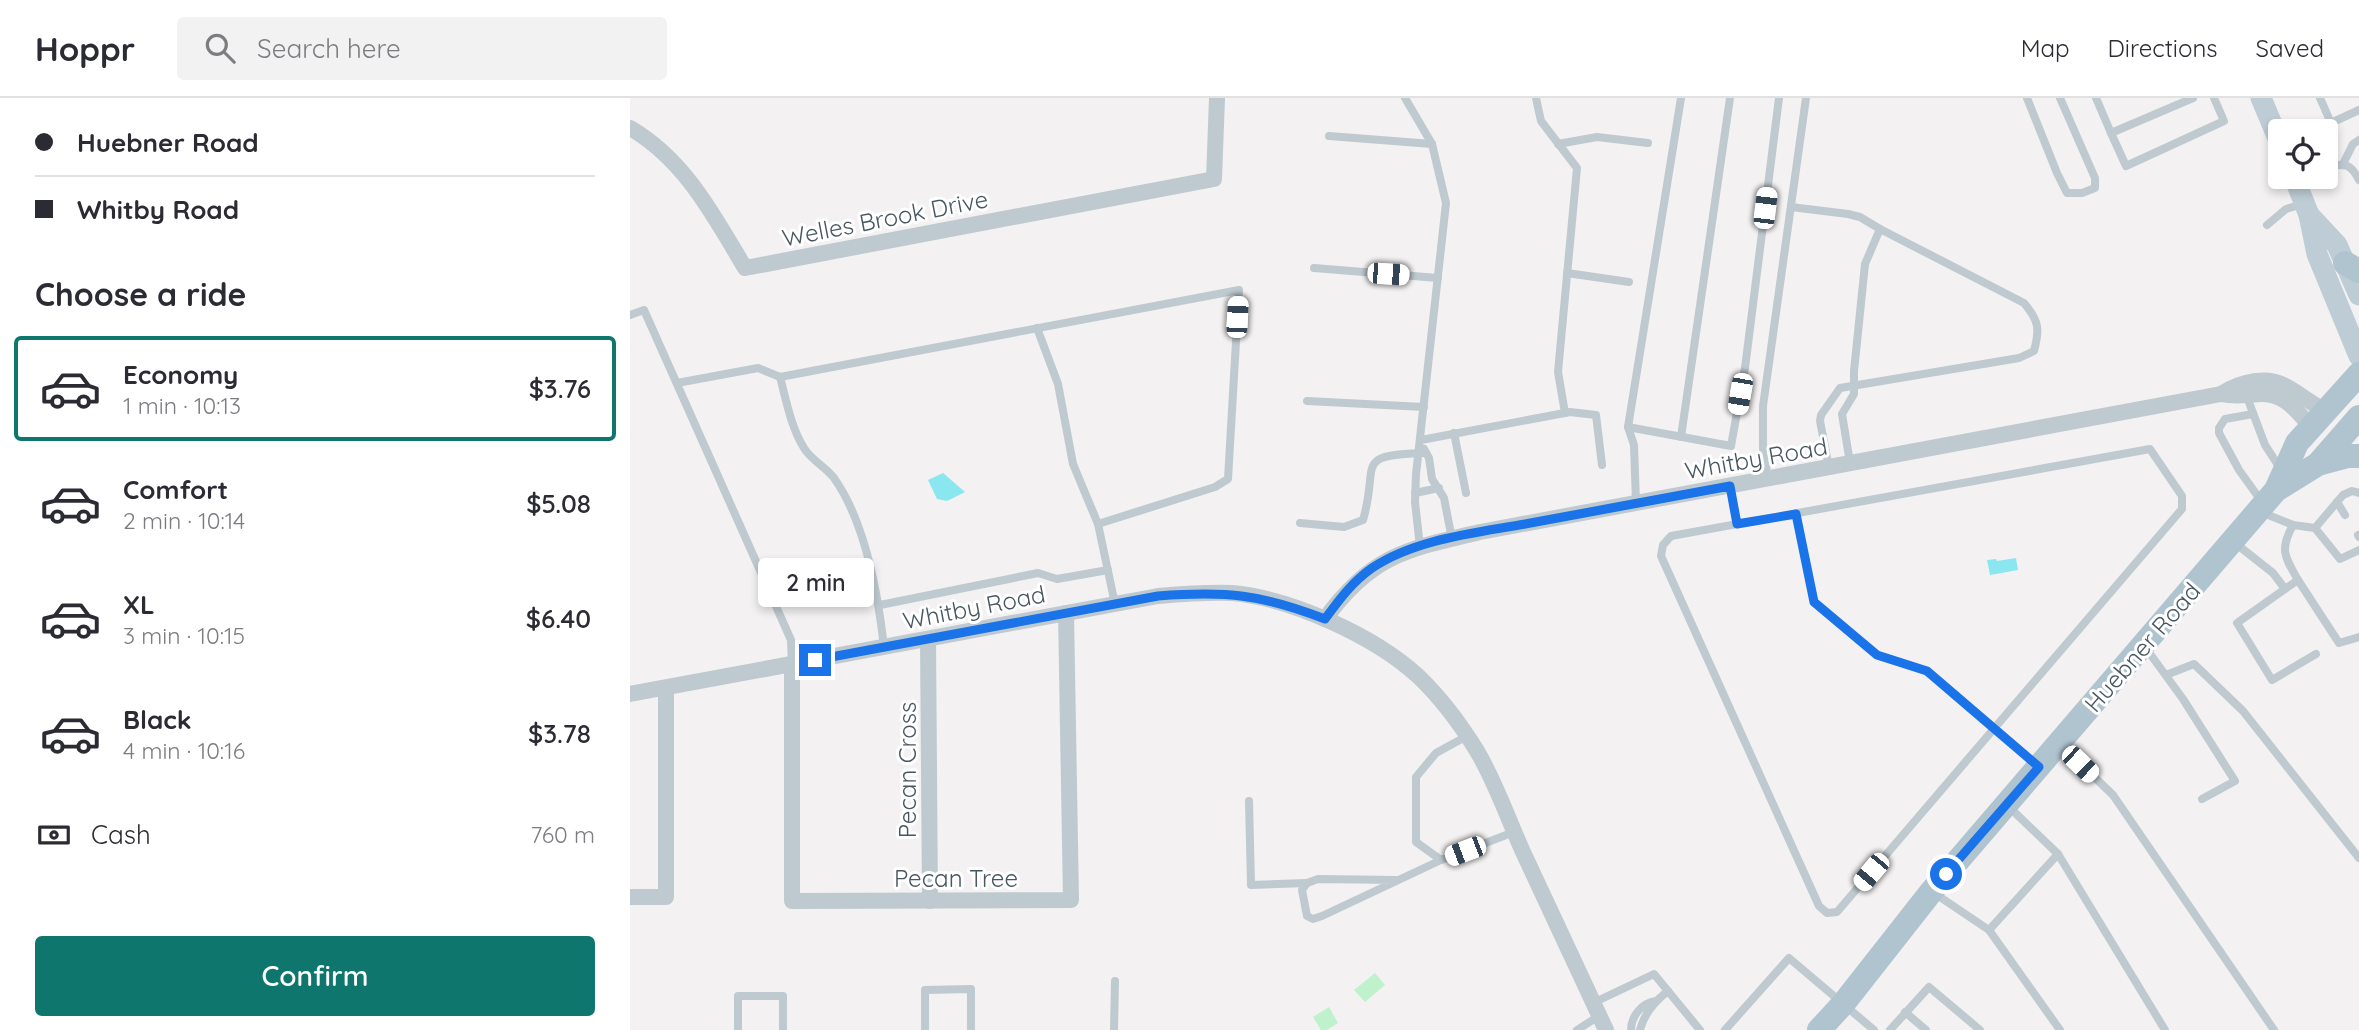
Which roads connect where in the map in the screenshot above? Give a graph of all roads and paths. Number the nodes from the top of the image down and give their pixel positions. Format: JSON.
{"nodes":[{"id":1,"x":1217,"y":98,"type":"edge"},
{"id":2,"x":1405,"y":98,"type":"edge"},
{"id":3,"x":1536,"y":98,"type":"edge"},
{"id":4,"x":1681,"y":98,"type":"edge"},
{"id":5,"x":1730,"y":98,"type":"edge"},
{"id":6,"x":1779,"y":98,"type":"edge"},
{"id":7,"x":1807,"y":98,"type":"edge"},
{"id":8,"x":2027,"y":98,"type":"edge"},
{"id":9,"x":2060,"y":98,"type":"edge"},
{"id":10,"x":2096,"y":98,"type":"edge"},
{"id":11,"x":2193,"y":98,"type":"edge"},
{"id":12,"x":2214,"y":98,"type":"edge"},
{"id":13,"x":2261,"y":98,"type":"edge"},
{"id":14,"x":2320,"y":98,"type":"edge"},
{"id":15,"x":2359,"y":110,"type":"edge"},
{"id":16,"x":2270,"y":119,"type":"edge"},
{"id":17,"x":2329,"y":119,"type":"edge"},
{"id":18,"x":2338,"y":120,"type":"edge"},
{"id":19,"x":630,"y":128,"type":"edge"},
{"id":20,"x":2111,"y":133,"type":"junction"},
{"id":21,"x":1329,"y":136,"type":"dead end"},
{"id":22,"x":2359,"y":140,"type":"edge"},
{"id":23,"x":1648,"y":143,"type":"dead end"},
{"id":24,"x":1432,"y":144,"type":"junction"},
{"id":25,"x":1559,"y":144,"type":"junction"},
{"id":26,"x":2343,"y":164,"type":"junction"},
{"id":27,"x":2338,"y":165,"type":"edge"},
{"id":28,"x":2359,"y":180,"type":"edge"},
{"id":29,"x":2299,"y":189,"type":"edge"},
{"id":30,"x":1791,"y":207,"type":"junction"},
{"id":31,"x":2307,"y":209,"type":"junction"},
{"id":32,"x":2267,"y":225,"type":"dead end"},
{"id":33,"x":1880,"y":229,"type":"junction"},
{"id":34,"x":2352,"y":267,"type":"edge"},
{"id":35,"x":1314,"y":268,"type":"dead end"},
{"id":36,"x":1567,"y":273,"type":"junction"},
{"id":37,"x":1438,"y":278,"type":"junction"},
{"id":38,"x":1629,"y":282,"type":"dead end"},
{"id":39,"x":2359,"y":295,"type":"edge"},
{"id":40,"x":630,"y":315,"type":"edge"},
{"id":41,"x":1037,"y":328,"type":"junction"},
{"id":42,"x":2359,"y":356,"type":"edge"},
{"id":43,"x":2359,"y":374,"type":"edge"},
{"id":44,"x":779,"y":377,"type":"junction"},
{"id":45,"x":677,"y":383,"type":"junction"},
{"id":46,"x":1854,"y":384,"type":"junction"},
{"id":47,"x":2221,"y":394,"type":"junction"},
{"id":48,"x":2247,"y":397,"type":"junction"},
{"id":49,"x":1307,"y":401,"type":"dead end"},
{"id":50,"x":1424,"y":407,"type":"junction"},
{"id":51,"x":1826,"y":408,"type":"junction"},
{"id":52,"x":1565,"y":413,"type":"junction"},
{"id":53,"x":1842,"y":414,"type":"junction"},
{"id":54,"x":2253,"y":414,"type":"junction"},
{"id":55,"x":2359,"y":417,"type":"edge"},
{"id":56,"x":2318,"y":419,"type":"junction"},
{"id":57,"x":1628,"y":427,"type":"junction"},
{"id":58,"x":1454,"y":433,"type":"junction"},
{"id":59,"x":1681,"y":437,"type":"junction"},
{"id":60,"x":1421,"y":440,"type":"junction"},
{"id":61,"x":1422,"y":453,"type":"junction"},
{"id":62,"x":2359,"y":456,"type":"edge"},
{"id":63,"x":1850,"y":464,"type":"junction"},
{"id":64,"x":2318,"y":464,"type":"junction"},
{"id":65,"x":1602,"y":465,"type":"dead end"},
{"id":66,"x":1829,"y":468,"type":"junction"},
{"id":67,"x":1768,"y":479,"type":"junction"},
{"id":68,"x":1730,"y":486,"type":"junction"},
{"id":69,"x":1439,"y":488,"type":"junction"},
{"id":70,"x":1415,"y":493,"type":"junction"},
{"id":71,"x":1466,"y":493,"type":"dead end"},
{"id":72,"x":2359,"y":493,"type":"edge"},
{"id":73,"x":2271,"y":494,"type":"junction"},
{"id":74,"x":2337,"y":502,"type":"junction"},
{"id":75,"x":1636,"y":503,"type":"junction"},
{"id":76,"x":1796,"y":514,"type":"junction"},
{"id":77,"x":2345,"y":514,"type":"dead end"},
{"id":78,"x":1300,"y":523,"type":"dead end"},
{"id":79,"x":1098,"y":524,"type":"junction"},
{"id":80,"x":1737,"y":524,"type":"junction"},
{"id":81,"x":2293,"y":525,"type":"junction"},
{"id":82,"x":2315,"y":528,"type":"junction"},
{"id":83,"x":1452,"y":539,"type":"junction"},
{"id":84,"x":2232,"y":541,"type":"junction"},
{"id":85,"x":1420,"y":547,"type":"junction"},
{"id":86,"x":2359,"y":550,"type":"edge"},
{"id":87,"x":1108,"y":570,"type":"junction"},
{"id":88,"x":2298,"y":580,"type":"junction"},
{"id":89,"x":2285,"y":589,"type":"junction"},
{"id":90,"x":1115,"y":604,"type":"junction"},
{"id":91,"x":880,"y":605,"type":"junction"},
{"id":92,"x":1066,"y":613,"type":"junction"},
{"id":93,"x":1325,"y":619,"type":"junction"},
{"id":94,"x":2359,"y":637,"type":"edge"},
{"id":95,"x":928,"y":639,"type":"junction"},
{"id":96,"x":2144,"y":645,"type":"junction"},
{"id":97,"x":884,"y":647,"type":"junction"},
{"id":98,"x":2316,"y":654,"type":"dead end"},
{"id":99,"x":792,"y":664,"type":"junction"},
{"id":100,"x":2165,"y":675,"type":"junction"},
{"id":101,"x":666,"y":688,"type":"junction"},
{"id":102,"x":630,"y":694,"type":"edge"},
{"id":103,"x":1993,"y":728,"type":"junction"},
{"id":104,"x":1467,"y":736,"type":"junction"},
{"id":105,"x":2059,"y":743,"type":"junction"},
{"id":106,"x":2039,"y":767,"type":"junction"},
{"id":107,"x":2202,"y":799,"type":"dead end"},
{"id":108,"x":1249,"y":801,"type":"dead end"},
{"id":109,"x":2006,"y":805,"type":"junction"},
{"id":110,"x":1514,"y":832,"type":"junction"},
{"id":111,"x":2058,"y":854,"type":"junction"},
{"id":112,"x":2359,"y":858,"type":"edge"},
{"id":113,"x":1441,"y":860,"type":"junction"},
{"id":114,"x":1397,"y":880,"type":"junction"},
{"id":115,"x":1307,"y":883,"type":"junction"},
{"id":116,"x":1931,"y":892,"type":"junction"},
{"id":117,"x":630,"y":897,"type":"edge"},
{"id":118,"x":930,"y":901,"type":"junction"},
{"id":119,"x":1989,"y":930,"type":"junction"},
{"id":120,"x":1115,"y":981,"type":"dead end"},
{"id":121,"x":1668,"y":991,"type":"junction"},
{"id":122,"x":1656,"y":1001,"type":"junction"},
{"id":123,"x":1843,"y":1004,"type":"junction"},
{"id":124,"x":1905,"y":1013,"type":"junction"},
{"id":125,"x":1600,"y":1017,"type":"edge"},
{"id":126,"x":1924,"y":1029,"type":"edge"},
{"id":127,"x":738,"y":1030,"type":"edge"},
{"id":128,"x":783,"y":1030,"type":"edge"},
{"id":129,"x":925,"y":1030,"type":"edge"},
{"id":130,"x":971,"y":1030,"type":"edge"},
{"id":131,"x":1114,"y":1030,"type":"edge"},
{"id":132,"x":1577,"y":1030,"type":"edge"},
{"id":133,"x":1631,"y":1030,"type":"edge"},
{"id":134,"x":1640,"y":1030,"type":"edge"},
{"id":135,"x":1700,"y":1030,"type":"edge"},
{"id":136,"x":1726,"y":1030,"type":"edge"},
{"id":137,"x":1819,"y":1030,"type":"edge"},
{"id":138,"x":1874,"y":1030,"type":"edge"},
{"id":139,"x":1890,"y":1030,"type":"edge"},
{"id":140,"x":1980,"y":1030,"type":"edge"},
{"id":141,"x":2060,"y":1030,"type":"edge"},
{"id":142,"x":2165,"y":1030,"type":"edge"},
{"id":143,"x":2274,"y":1030,"type":"edge"}],
"edges":[{"from":1,"to":19,"type":"street","name":"Welles Brook Drive"},
{"from":2,"to":24,"type":"lane"},
{"from":3,"to":25,"type":"lane"},
{"from":4,"to":57,"type":"lane"},
{"from":5,"to":59,"type":"lane"},
{"from":6,"to":59,"type":"lane"},
{"from":7,"to":30,"type":"lane"},
{"from":8,"to":9,"type":"lane"},
{"from":10,"to":20,"type":"lane"},
{"from":11,"to":20,"type":"lane"},
{"from":12,"to":20,"type":"lane"},
{"from":13,"to":16,"type":"main road"},
{"from":14,"to":17,"type":"lane"},
{"from":15,"to":18,"type":"lane"},
{"from":21,"to":24,"type":"lane"},
{"from":22,"to":26,"type":"lane"},
{"from":23,"to":25,"type":"lane"},
{"from":24,"to":37,"type":"lane"},
{"from":25,"to":36,"type":"lane"},
{"from":26,"to":27,"type":"lane"},
{"from":26,"to":28,"type":"lane"},
{"from":29,"to":31,"type":"main road"},
{"from":30,"to":33,"type":"lane"},
{"from":30,"to":67,"type":"lane"},
{"from":31,"to":32,"type":"lane"},
{"from":31,"to":34,"type":"main road"},
{"from":31,"to":42,"type":"main road"},
{"from":33,"to":46,"type":"lane"},
{"from":33,"to":46,"type":"lane"},
{"from":34,"to":39,"type":"main road"},
{"from":35,"to":37,"type":"lane"},
{"from":36,"to":38,"type":"lane"},
{"from":36,"to":52,"type":"lane"},
{"from":37,"to":50,"type":"lane"},
{"from":40,"to":45,"type":"lane"},
{"from":41,"to":44,"type":"lane"},
{"from":41,"to":79,"type":"lane"},
{"from":41,"to":79,"type":"lane"},
{"from":43,"to":56,"type":"main road","name":"Huebner Road"},
{"from":44,"to":45,"type":"lane"},
{"from":44,"to":91,"type":"lane"},
{"from":45,"to":99,"type":"lane"},
{"from":46,"to":51,"type":"lane"},
{"from":46,"to":53,"type":"lane"},
{"from":47,"to":48,"type":"street","name":"Whitby Road"},
{"from":47,"to":56,"type":"street","name":"Whitby Road"},
{"from":47,"to":63,"type":"street","name":"Whitby Road"},
{"from":48,"to":54,"type":"lane"},
{"from":48,"to":56,"type":"street","name":"Whitby Road"},
{"from":49,"to":50,"type":"lane"},
{"from":50,"to":60,"type":"lane"},
{"from":51,"to":53,"type":"lane"},
{"from":51,"to":66,"type":"lane"},
{"from":52,"to":58,"type":"lane"},
{"from":52,"to":65,"type":"lane"},
{"from":53,"to":63,"type":"lane"},
{"from":54,"to":73,"type":"lane"},
{"from":54,"to":73,"type":"lane"},
{"from":55,"to":64,"type":"main road","name":"Huebner Road"},
{"from":56,"to":73,"type":"main road","name":"Huebner Road"},
{"from":57,"to":59,"type":"lane"},
{"from":57,"to":75,"type":"lane"},
{"from":58,"to":60,"type":"lane"},
{"from":58,"to":71,"type":"lane"},
{"from":60,"to":61,"type":"lane"},
{"from":61,"to":69,"type":"lane"},
{"from":61,"to":70,"type":"lane"},
{"from":61,"to":78,"type":"lane"},
{"from":62,"to":64,"type":"main road"},
{"from":63,"to":66,"type":"street","name":"Whitby Road"},
{"from":64,"to":73,"type":"main road","name":"Huebner Road"},
{"from":66,"to":67,"type":"street","name":"Whitby Road"},
{"from":67,"to":68,"type":"street","name":"Whitby Road"},
{"from":68,"to":75,"type":"street","name":"Whitby Road"},
{"from":68,"to":80,"type":"lane"},
{"from":69,"to":70,"type":"lane"},
{"from":69,"to":83,"type":"lane"},
{"from":70,"to":85,"type":"lane"},
{"from":72,"to":74,"type":"lane"},
{"from":73,"to":81,"type":"lane"},
{"from":73,"to":84,"type":"main road","name":"Huebner Road"},
{"from":74,"to":77,"type":"lane"},
{"from":74,"to":82,"type":"lane"},
{"from":75,"to":83,"type":"street","name":"Whitby Road"},
{"from":76,"to":80,"type":"lane"},
{"from":76,"to":103,"type":"lane"},
{"from":76,"to":103,"type":"lane"},
{"from":79,"to":87,"type":"lane"},
{"from":80,"to":103,"type":"lane"},
{"from":81,"to":82,"type":"lane"},
{"from":81,"to":88,"type":"lane"},
{"from":82,"to":86,"type":"lane"},
{"from":83,"to":85,"type":"street","name":"Whitby Road"},
{"from":84,"to":89,"type":"lane"},
{"from":84,"to":96,"type":"main road","name":"Huebner Road"},
{"from":85,"to":93,"type":"street","name":"Whitby Road"},
{"from":87,"to":90,"type":"lane"},
{"from":87,"to":91,"type":"lane"},
{"from":88,"to":89,"type":"lane"},
{"from":88,"to":94,"type":"lane"},
{"from":89,"to":98,"type":"lane"},
{"from":90,"to":92,"type":"street","name":"Whitby Road"},
{"from":90,"to":93,"type":"street","name":"Whitby Road"},
{"from":91,"to":97,"type":"lane"},
{"from":92,"to":95,"type":"street","name":"Whitby Road"},
{"from":92,"to":118,"type":"street","name":"Pecan Tree"},
{"from":93,"to":104,"type":"street","name":"Whitby Road"},
{"from":95,"to":97,"type":"street","name":"Whitby Road"},
{"from":95,"to":118,"type":"street","name":"Pecan Cross"},
{"from":96,"to":100,"type":"lane"},
{"from":96,"to":105,"type":"main road","name":"Huebner Road"},
{"from":97,"to":99,"type":"street","name":"Whitby Road"},
{"from":99,"to":101,"type":"street","name":"Whitby Road"},
{"from":99,"to":118,"type":"street","name":"Pecan Tree"},
{"from":100,"to":107,"type":"lane"},
{"from":100,"to":112,"type":"lane"},
{"from":101,"to":102,"type":"street","name":"Whitby Road"},
{"from":101,"to":117,"type":"street"},
{"from":103,"to":106,"type":"lane"},
{"from":104,"to":110,"type":"street","name":"Whitby Road"},
{"from":104,"to":113,"type":"lane"},
{"from":105,"to":106,"type":"main road","name":"Huebner Road"},
{"from":105,"to":143,"type":"lane"},
{"from":106,"to":109,"type":"main road","name":"Huebner Road"},
{"from":108,"to":115,"type":"lane"},
{"from":109,"to":111,"type":"lane"},
{"from":109,"to":116,"type":"main road","name":"Huebner Road"},
{"from":110,"to":113,"type":"lane"},
{"from":110,"to":125,"type":"street","name":"Whitby Road"},
{"from":111,"to":119,"type":"lane"},
{"from":111,"to":142,"type":"lane"},
{"from":113,"to":114,"type":"lane"},
{"from":114,"to":115,"type":"lane"},
{"from":114,"to":115,"type":"lane"},
{"from":116,"to":119,"type":"lane"},
{"from":116,"to":123,"type":"main road","name":"Huebner Road"},
{"from":119,"to":141,"type":"lane"},
{"from":120,"to":131,"type":"lane"},
{"from":121,"to":122,"type":"lane"},
{"from":121,"to":125,"type":"lane"},
{"from":121,"to":135,"type":"lane"},
{"from":122,"to":133,"type":"lane"},
{"from":122,"to":134,"type":"lane"},
{"from":123,"to":136,"type":"lane"},
{"from":123,"to":137,"type":"main road","name":"Huebner Road"},
{"from":123,"to":138,"type":"lane"},
{"from":124,"to":126,"type":"lane"},
{"from":124,"to":139,"type":"lane"},
{"from":124,"to":140,"type":"lane"},
{"from":125,"to":132,"type":"lane"},
{"from":127,"to":128,"type":"lane"},
{"from":129,"to":130,"type":"lane"}]}
